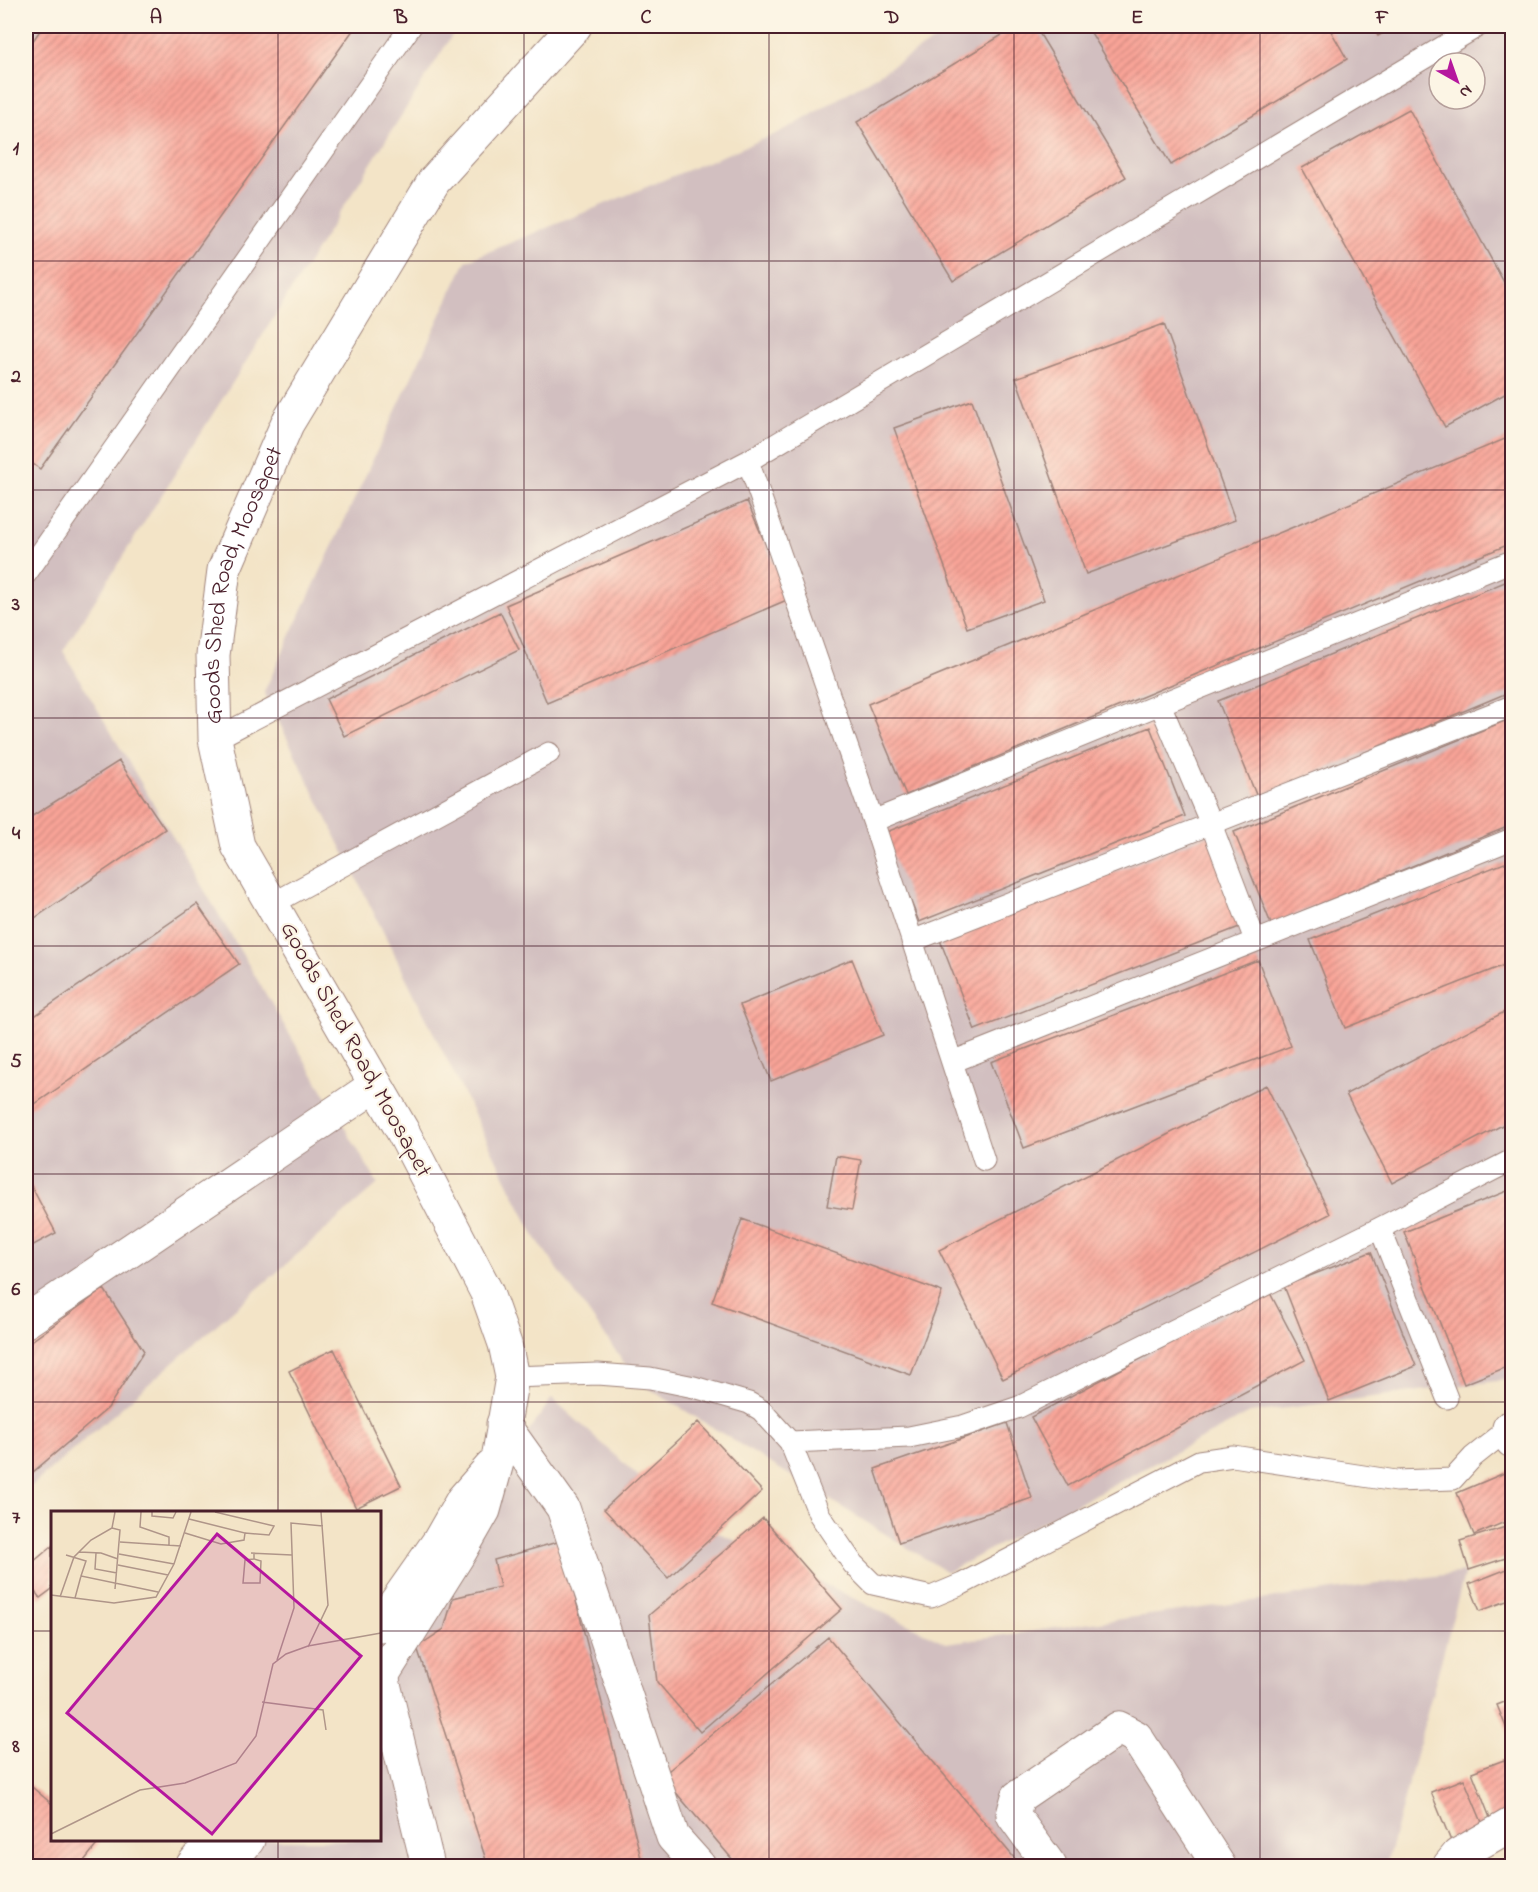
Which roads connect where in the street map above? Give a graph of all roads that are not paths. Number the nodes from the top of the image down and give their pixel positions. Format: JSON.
{"nodes":[{"id":1,"x":411,"y":26,"type":"edge"},
{"id":2,"x":575,"y":26,"type":"edge"},
{"id":3,"x":1478,"y":26,"type":"edge"},
{"id":4,"x":748,"y":461,"type":"junction"},
{"id":5,"x":1512,"y":561,"type":"edge"},
{"id":6,"x":26,"y":574,"type":"edge"},
{"id":7,"x":1160,"y":704,"type":"junction"},
{"id":8,"x":1512,"y":706,"type":"edge"},
{"id":9,"x":215,"y":739,"type":"junction"},
{"id":10,"x":549,"y":753,"type":"dead end"},
{"id":11,"x":873,"y":821,"type":"junction"},
{"id":12,"x":1211,"y":824,"type":"junction"},
{"id":13,"x":1512,"y":839,"type":"edge"},
{"id":14,"x":272,"y":904,"type":"junction"},
{"id":15,"x":1255,"y":940,"type":"junction"},
{"id":16,"x":912,"y":941,"type":"junction"},
{"id":17,"x":952,"y":1062,"type":"junction"},
{"id":18,"x":376,"y":1085,"type":"junction"},
{"id":19,"x":984,"y":1160,"type":"dead end"},
{"id":20,"x":1512,"y":1160,"type":"edge"},
{"id":21,"x":1380,"y":1228,"type":"junction"},
{"id":22,"x":26,"y":1321,"type":"edge"},
{"id":23,"x":512,"y":1377,"type":"junction"},
{"id":24,"x":1447,"y":1398,"type":"dead end"},
{"id":25,"x":503,"y":1424,"type":"junction"},
{"id":26,"x":1511,"y":1432,"type":"edge"},
{"id":27,"x":790,"y":1442,"type":"junction"},
{"id":28,"x":498,"y":1459,"type":"junction"},
{"id":29,"x":381,"y":1624,"type":"edge"},
{"id":30,"x":381,"y":1674,"type":"edge"},
{"id":31,"x":381,"y":1680,"type":"edge"},
{"id":32,"x":1512,"y":1824,"type":"edge"},
{"id":33,"x":211,"y":1841,"type":"edge"},
{"id":34,"x":246,"y":1841,"type":"edge"},
{"id":35,"x":192,"y":1866,"type":"edge"},
{"id":36,"x":226,"y":1866,"type":"edge"},
{"id":37,"x":428,"y":1866,"type":"edge"},
{"id":38,"x":699,"y":1866,"type":"edge"},
{"id":39,"x":1050,"y":1866,"type":"edge"},
{"id":40,"x":1219,"y":1866,"type":"edge"},
{"id":41,"x":1449,"y":1866,"type":"edge"}],
"edges":[{"from":1,"to":6,"type":"lane"},
{"from":2,"to":9,"type":"street","name":"Goods Shed Road, Moosapet"},
{"from":3,"to":4,"type":"lane"},
{"from":4,"to":9,"type":"lane"},
{"from":4,"to":11,"type":"lane"},
{"from":5,"to":7,"type":"lane"},
{"from":7,"to":11,"type":"lane"},
{"from":7,"to":12,"type":"lane"},
{"from":8,"to":12,"type":"lane"},
{"from":9,"to":14,"type":"street","name":"Goods Shed Road, Moosapet"},
{"from":10,"to":14,"type":"lane"},
{"from":11,"to":16,"type":"lane"},
{"from":12,"to":15,"type":"lane"},
{"from":12,"to":16,"type":"lane"},
{"from":13,"to":15,"type":"lane"},
{"from":14,"to":18,"type":"street","name":"Goods Shed Road, Moosapet"},
{"from":15,"to":17,"type":"lane"},
{"from":16,"to":17,"type":"lane"},
{"from":17,"to":19,"type":"lane"},
{"from":18,"to":22,"type":"street"},
{"from":18,"to":23,"type":"street","name":"Goods Shed Road, Moosapet"},
{"from":20,"to":21,"type":"lane"},
{"from":21,"to":24,"type":"lane"},
{"from":21,"to":27,"type":"lane"},
{"from":23,"to":25,"type":"street","name":"Goods Shed Road, Moosapet"},
{"from":23,"to":27,"type":"lane"},
{"from":25,"to":28,"type":"street","name":"Goods Shed Road, Moosapet"},
{"from":25,"to":38,"type":"street"},
{"from":26,"to":27,"type":"lane"},
{"from":28,"to":29,"type":"street"},
{"from":28,"to":30,"type":"street","name":"Goods Shed Road, Moosapet"},
{"from":31,"to":37,"type":"street"},
{"from":32,"to":41,"type":"street"},
{"from":33,"to":35,"type":"street"},
{"from":34,"to":36,"type":"street"},
{"from":39,"to":40,"type":"street"}]}
